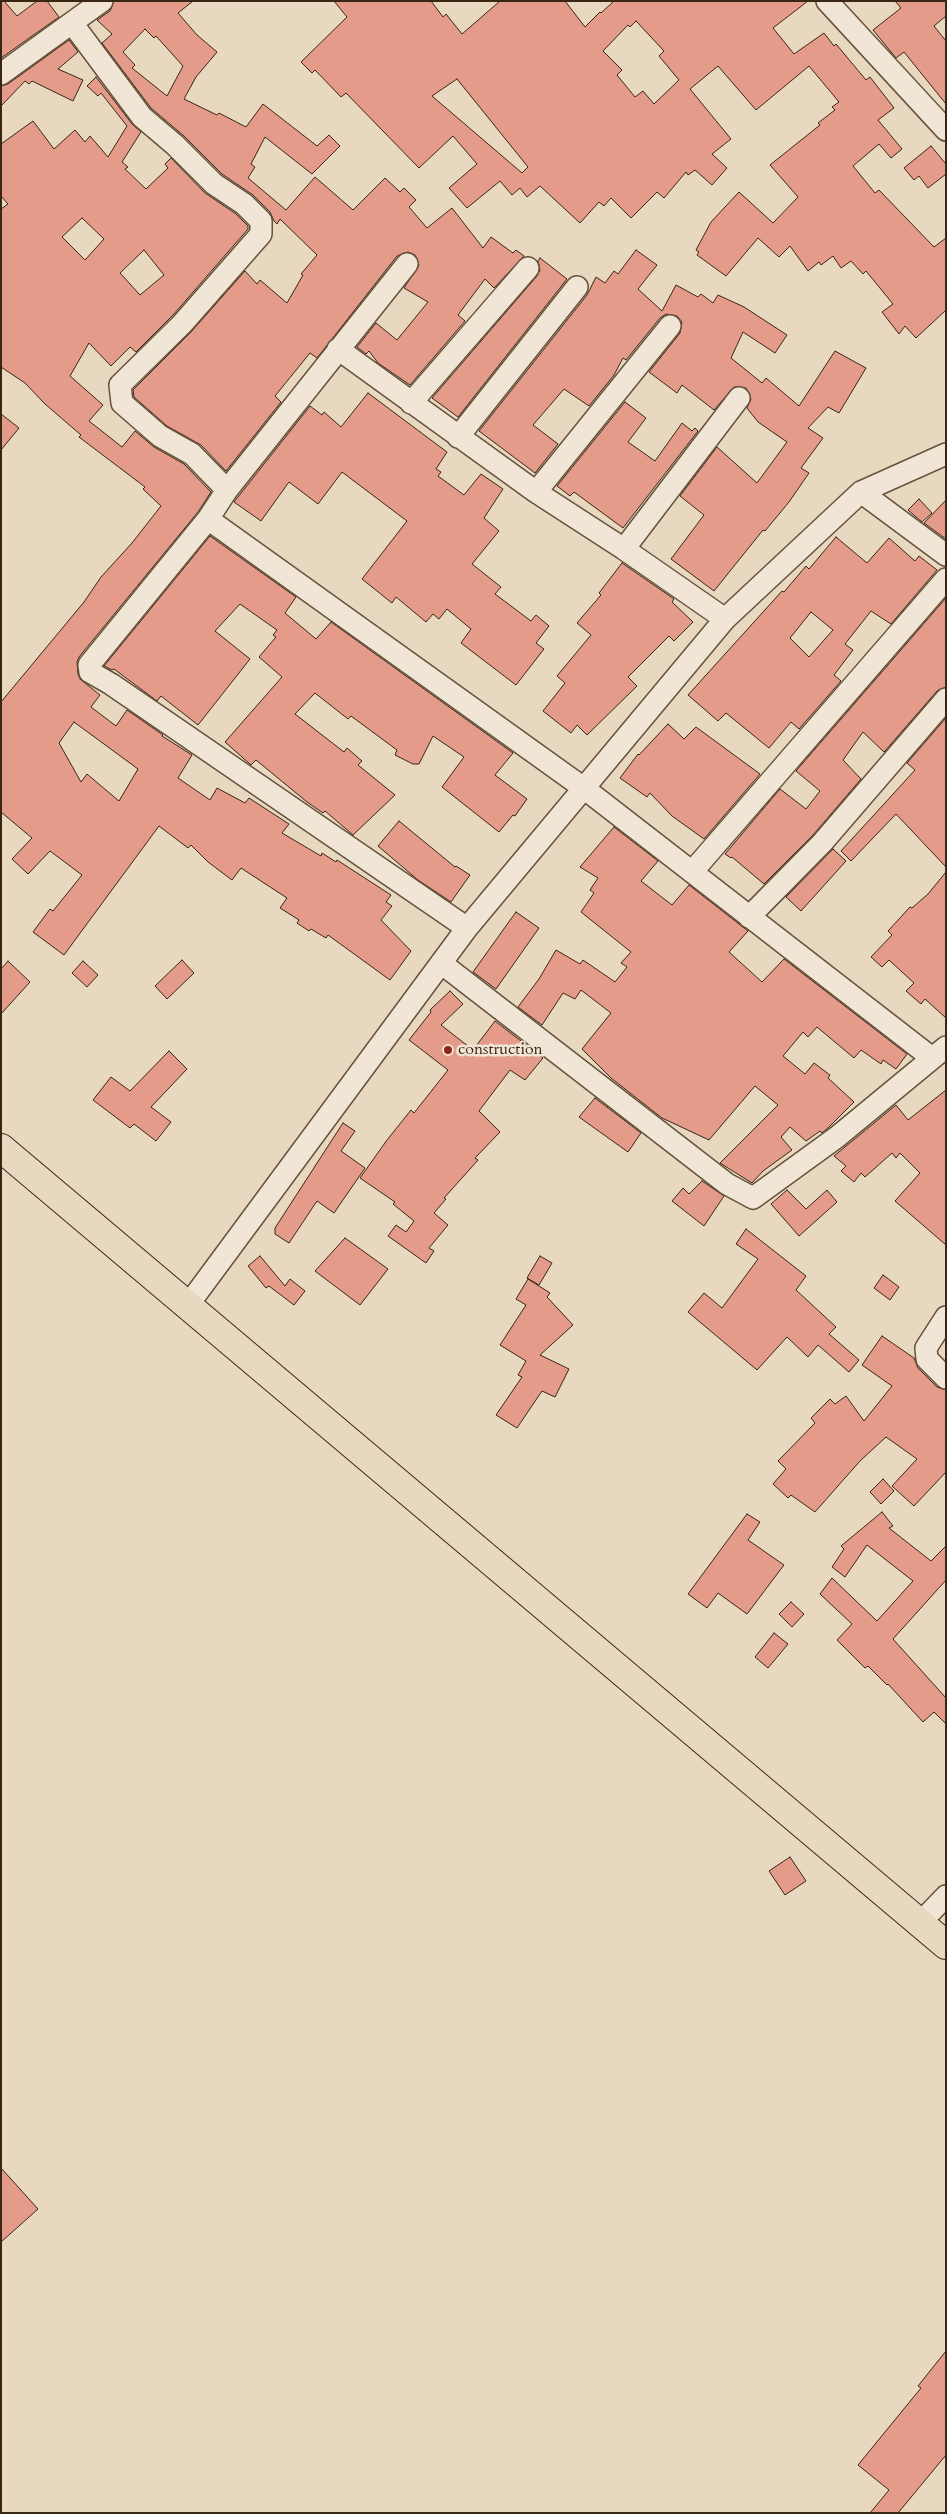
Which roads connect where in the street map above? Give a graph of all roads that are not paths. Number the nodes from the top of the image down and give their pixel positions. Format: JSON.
{"nodes":[{"id":1,"x":102,"y":1,"type":"edge"},
{"id":2,"x":827,"y":1,"type":"edge"},
{"id":3,"x":72,"y":22,"type":"junction"},
{"id":4,"x":1,"y":74,"type":"edge"},
{"id":5,"x":946,"y":130,"type":"edge"},
{"id":6,"x":407,"y":264,"type":"dead end"},
{"id":7,"x":528,"y":268,"type":"dead end"},
{"id":8,"x":577,"y":287,"type":"dead end"},
{"id":9,"x":670,"y":326,"type":"dead end"},
{"id":10,"x":338,"y":349,"type":"junction"},
{"id":11,"x":739,"y":398,"type":"dead end"},
{"id":12,"x":411,"y":403,"type":"junction"},
{"id":13,"x":458,"y":437,"type":"junction"},
{"id":14,"x":946,"y":454,"type":"edge"},
{"id":15,"x":227,"y":490,"type":"junction"},
{"id":16,"x":536,"y":492,"type":"junction"},
{"id":17,"x":861,"y":492,"type":"junction"},
{"id":18,"x":208,"y":518,"type":"junction"},
{"id":19,"x":624,"y":549,"type":"junction"},
{"id":20,"x":946,"y":555,"type":"edge"},
{"id":21,"x":946,"y":579,"type":"edge"},
{"id":22,"x":725,"y":620,"type":"junction"},
{"id":23,"x":946,"y":698,"type":"edge"},
{"id":24,"x":585,"y":789,"type":"junction"},
{"id":25,"x":692,"y":872,"type":"junction"},
{"id":26,"x":749,"y":917,"type":"junction"},
{"id":27,"x":468,"y":928,"type":"junction"},
{"id":28,"x":441,"y":963,"type":"junction"},
{"id":29,"x":939,"y":1052,"type":"edge"},
{"id":30,"x":1,"y":1148,"type":"edge"},
{"id":31,"x":188,"y":1305,"type":"junction"},
{"id":32,"x":946,"y":1316,"type":"edge"},
{"id":33,"x":946,"y":1378,"type":"edge"},
{"id":34,"x":946,"y":1896,"type":"edge"},
{"id":35,"x":920,"y":1923,"type":"junction"},
{"id":36,"x":946,"y":1945,"type":"edge"}],
"edges":[{"from":1,"to":3,"type":"street"},
{"from":2,"to":5,"type":"street"},
{"from":3,"to":4,"type":"street"},
{"from":3,"to":15,"type":"street"},
{"from":6,"to":10,"type":"street"},
{"from":7,"to":12,"type":"street"},
{"from":8,"to":13,"type":"street"},
{"from":9,"to":16,"type":"street"},
{"from":10,"to":12,"type":"street"},
{"from":10,"to":15,"type":"street"},
{"from":11,"to":19,"type":"street"},
{"from":12,"to":13,"type":"street"},
{"from":13,"to":16,"type":"street"},
{"from":14,"to":17,"type":"street"},
{"from":15,"to":18,"type":"street"},
{"from":16,"to":19,"type":"street"},
{"from":17,"to":20,"type":"street"},
{"from":17,"to":22,"type":"street"},
{"from":18,"to":24,"type":"street"},
{"from":18,"to":27,"type":"street"},
{"from":19,"to":22,"type":"street"},
{"from":21,"to":25,"type":"street"},
{"from":22,"to":24,"type":"street"},
{"from":23,"to":26,"type":"street"},
{"from":24,"to":25,"type":"street"},
{"from":24,"to":27,"type":"street"},
{"from":25,"to":26,"type":"street"},
{"from":26,"to":29,"type":"street"},
{"from":27,"to":28,"type":"street"},
{"from":28,"to":29,"type":"street"},
{"from":28,"to":31,"type":"street"},
{"from":30,"to":31,"type":"main road"},
{"from":31,"to":35,"type":"main road"},
{"from":32,"to":33,"type":"street"},
{"from":34,"to":35,"type":"street"},
{"from":35,"to":36,"type":"main road"}]}
